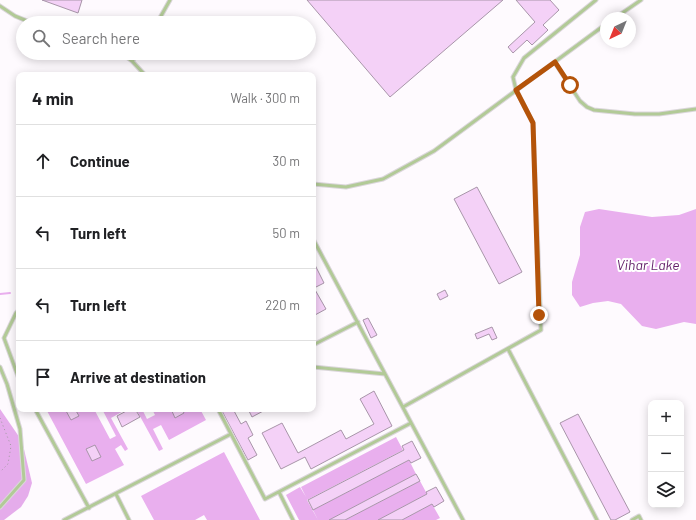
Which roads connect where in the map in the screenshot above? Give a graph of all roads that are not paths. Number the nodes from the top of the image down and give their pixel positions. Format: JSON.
{"nodes":[{"id":1,"x":170,"y":0,"type":"edge"},
{"id":2,"x":596,"y":0,"type":"edge"},
{"id":3,"x":642,"y":0,"type":"edge"},
{"id":4,"x":0,"y":6,"type":"edge"},
{"id":5,"x":622,"y":12,"type":"edge"},
{"id":6,"x":16,"y":16,"type":"edge"},
{"id":7,"x":161,"y":16,"type":"edge"},
{"id":8,"x":600,"y":28,"type":"edge"},
{"id":9,"x":132,"y":61,"type":"edge"},
{"id":10,"x":555,"y":62,"type":"junction"},
{"id":11,"x":142,"y":72,"type":"edge"},
{"id":12,"x":516,"y":90,"type":"junction"},
{"id":13,"x":696,"y":109,"type":"edge"},
{"id":14,"x":316,"y":184,"type":"edge"},
{"id":15,"x":316,"y":245,"type":"edge"},
{"id":16,"x":16,"y":312,"type":"edge"},
{"id":17,"x":358,"y":322,"type":"junction"},
{"id":18,"x":316,"y":343,"type":"edge"},
{"id":19,"x":508,"y":349,"type":"junction"},
{"id":20,"x":0,"y":367,"type":"edge"},
{"id":21,"x":316,"y":367,"type":"edge"},
{"id":22,"x":16,"y":371,"type":"edge"},
{"id":23,"x":385,"y":374,"type":"junction"},
{"id":24,"x":403,"y":407,"type":"junction"},
{"id":25,"x":37,"y":412,"type":"edge"},
{"id":26,"x":220,"y":412,"type":"edge"},
{"id":27,"x":411,"y":423,"type":"junction"},
{"id":28,"x":231,"y":434,"type":"junction"},
{"id":29,"x":279,"y":492,"type":"junction"},
{"id":30,"x":116,"y":494,"type":"junction"},
{"id":31,"x":0,"y":507,"type":"edge"},
{"id":32,"x":89,"y":508,"type":"junction"},
{"id":33,"x":64,"y":520,"type":"edge"},
{"id":34,"x":130,"y":520,"type":"edge"},
{"id":35,"x":293,"y":520,"type":"edge"},
{"id":36,"x":463,"y":520,"type":"edge"},
{"id":37,"x":597,"y":520,"type":"edge"},
{"id":38,"x":632,"y":520,"type":"edge"},
{"id":39,"x":641,"y":520,"type":"edge"}],
"edges":[{"from":1,"to":7,"type":"lane"},
{"from":2,"to":12,"type":"lane"},
{"from":3,"to":5,"type":"lane"},
{"from":4,"to":6,"type":"lane"},
{"from":8,"to":10,"type":"lane"},
{"from":9,"to":11,"type":"lane"},
{"from":10,"to":12,"type":"lane"},
{"from":10,"to":13,"type":"lane"},
{"from":12,"to":14,"type":"lane"},
{"from":12,"to":19,"type":"lane"},
{"from":15,"to":17,"type":"lane"},
{"from":16,"to":22,"type":"lane"},
{"from":17,"to":18,"type":"lane"},
{"from":17,"to":23,"type":"lane"},
{"from":19,"to":24,"type":"lane"},
{"from":19,"to":37,"type":"lane"},
{"from":20,"to":31,"type":"lane"},
{"from":21,"to":23,"type":"lane"},
{"from":23,"to":24,"type":"lane"},
{"from":24,"to":27,"type":"lane"},
{"from":25,"to":32,"type":"lane"},
{"from":26,"to":28,"type":"lane"},
{"from":27,"to":29,"type":"lane"},
{"from":27,"to":36,"type":"lane"},
{"from":28,"to":29,"type":"lane"},
{"from":28,"to":30,"type":"lane"},
{"from":29,"to":35,"type":"lane"},
{"from":30,"to":32,"type":"lane"},
{"from":30,"to":34,"type":"lane"},
{"from":32,"to":33,"type":"lane"},
{"from":38,"to":39,"type":"lane"}]}
